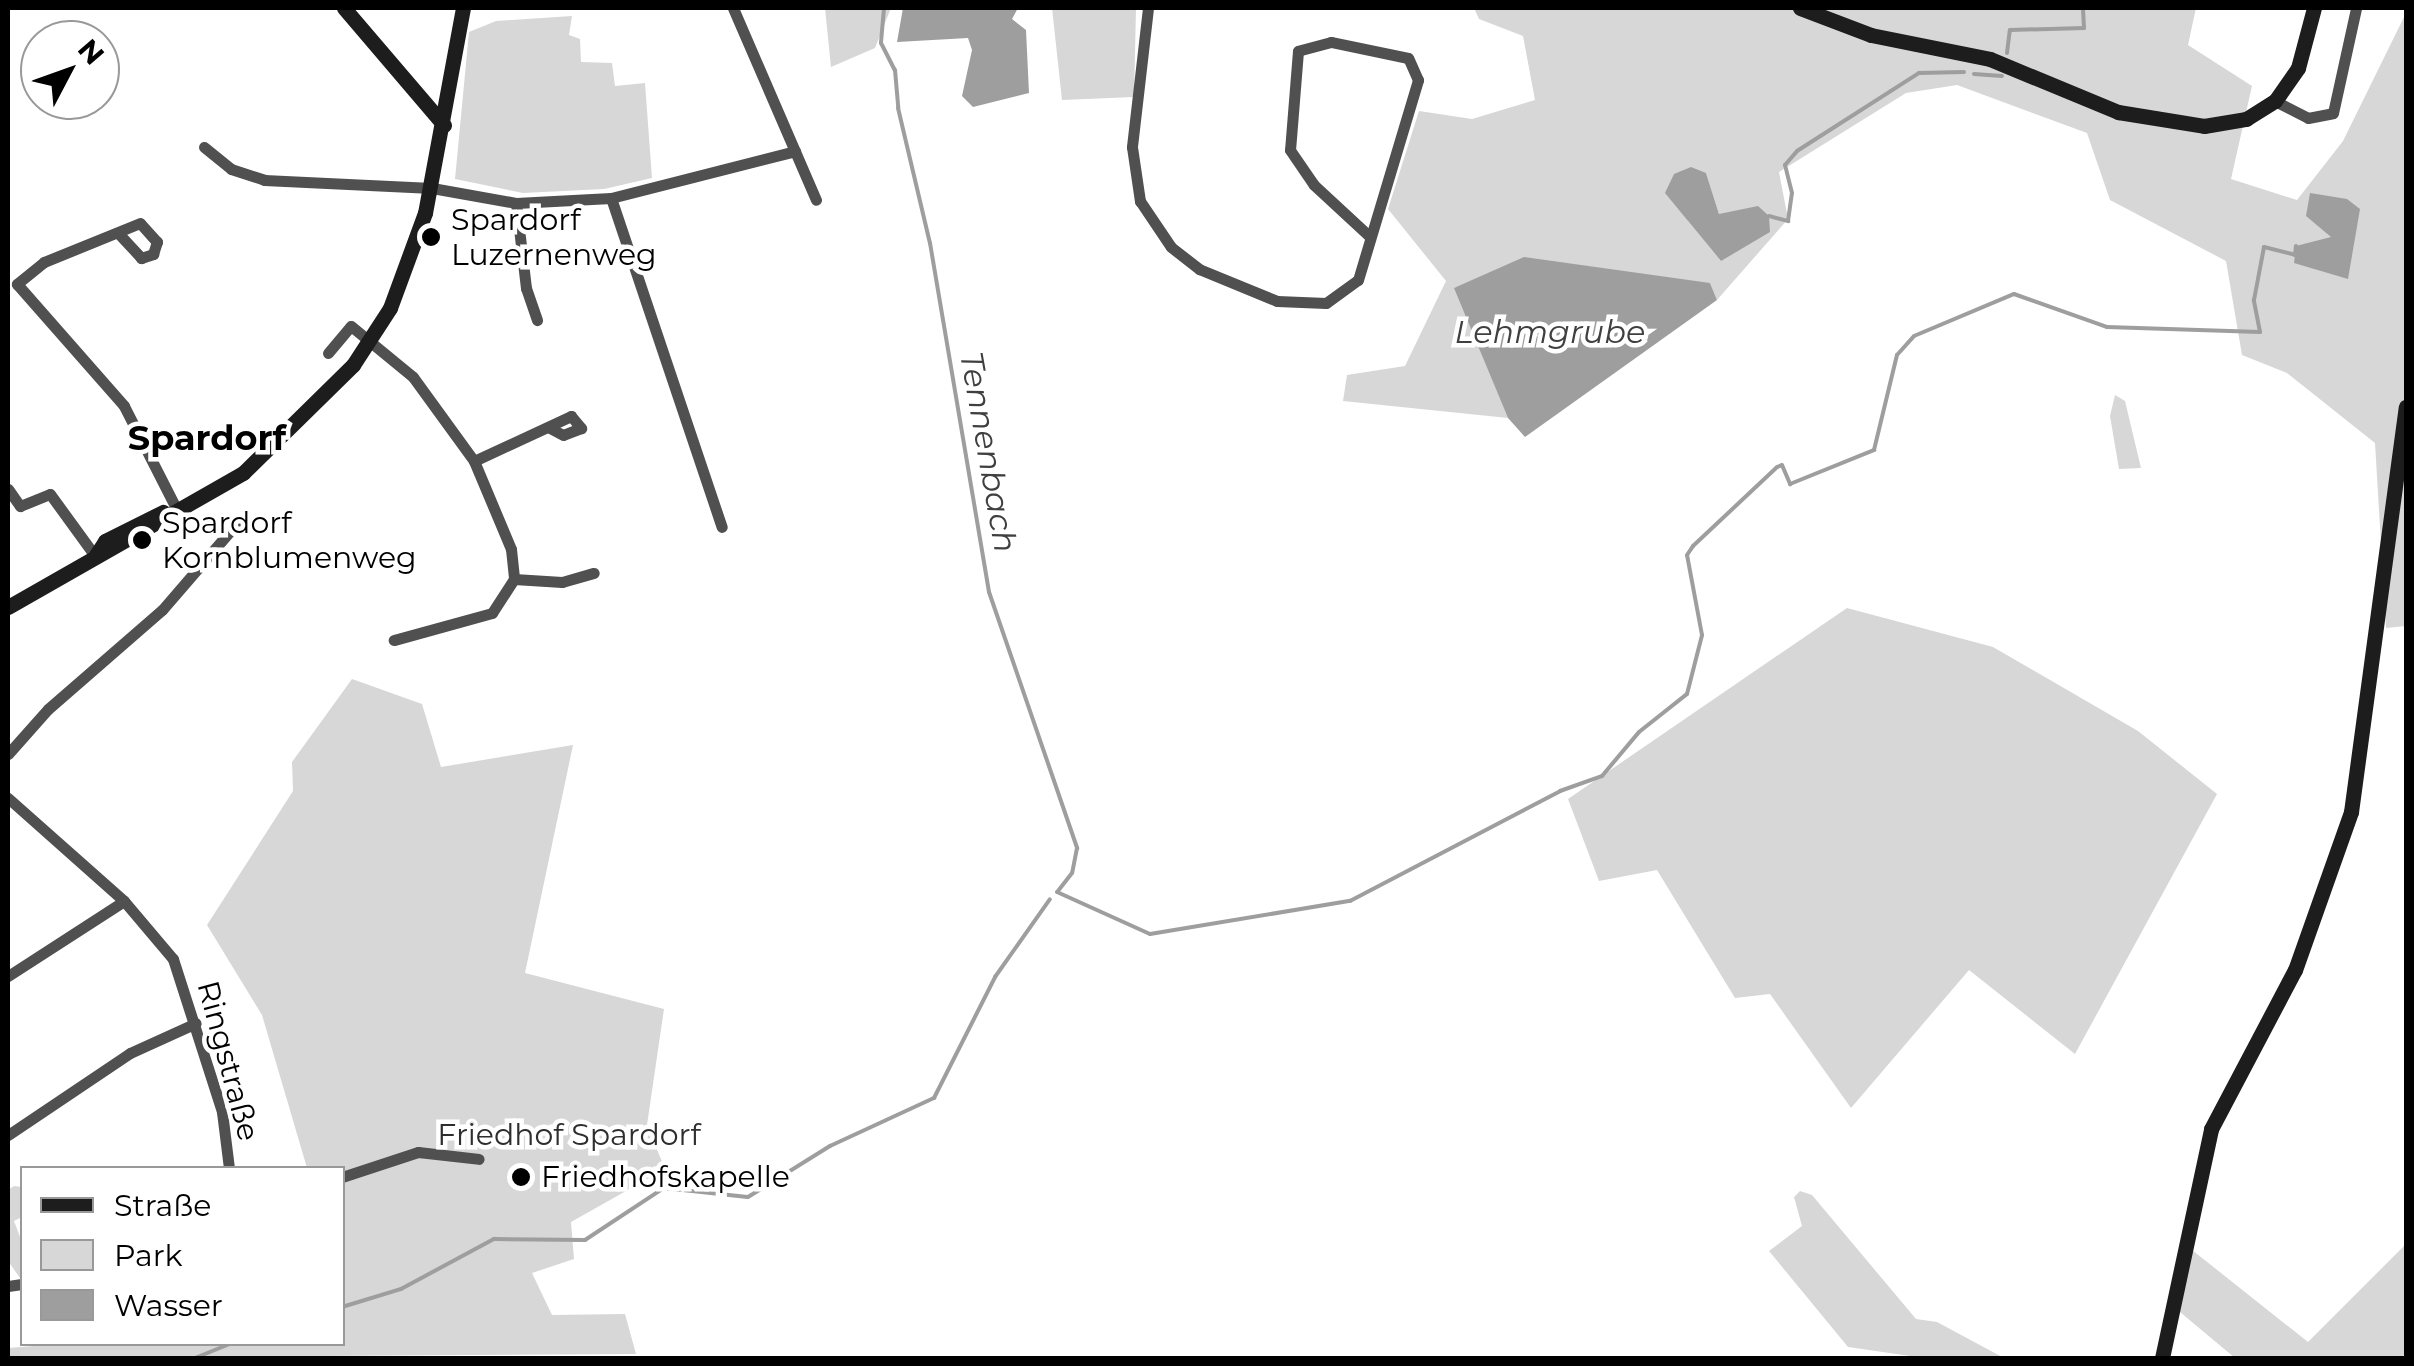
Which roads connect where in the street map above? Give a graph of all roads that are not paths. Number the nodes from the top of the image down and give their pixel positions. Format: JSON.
{"nodes":[{"id":1,"x":344,"y":8,"type":"edge"},
{"id":2,"x":463,"y":8,"type":"edge"},
{"id":3,"x":733,"y":8,"type":"edge"},
{"id":4,"x":1148,"y":8,"type":"edge"},
{"id":5,"x":1800,"y":8,"type":"edge"},
{"id":6,"x":2313,"y":8,"type":"edge"},
{"id":7,"x":2356,"y":8,"type":"edge"},
{"id":8,"x":2275,"y":101,"type":"junction"},
{"id":9,"x":444,"y":125,"type":"junction"},
{"id":10,"x":204,"y":148,"type":"dead end"},
{"id":11,"x":796,"y":150,"type":"junction"},
{"id":12,"x":432,"y":188,"type":"junction"},
{"id":13,"x":610,"y":198,"type":"junction"},
{"id":14,"x":816,"y":200,"type":"dead end"},
{"id":15,"x":516,"y":203,"type":"junction"},
{"id":16,"x":120,"y":234,"type":"dead end"},
{"id":17,"x":1368,"y":235,"type":"junction"},
{"id":18,"x":537,"y":320,"type":"dead end"},
{"id":19,"x":372,"y":339,"type":"junction"},
{"id":20,"x":328,"y":353,"type":"dead end"},
{"id":21,"x":2406,"y":407,"type":"edge"},
{"id":22,"x":550,"y":428,"type":"dead end"},
{"id":23,"x":474,"y":461,"type":"junction"},
{"id":24,"x":8,"y":489,"type":"edge"},
{"id":25,"x":177,"y":510,"type":"junction"},
{"id":26,"x":237,"y":523,"type":"dead end"},
{"id":27,"x":722,"y":527,"type":"dead end"},
{"id":28,"x":95,"y":556,"type":"junction"},
{"id":29,"x":594,"y":573,"type":"dead end"},
{"id":30,"x":514,"y":579,"type":"junction"},
{"id":31,"x":8,"y":607,"type":"edge"},
{"id":32,"x":394,"y":640,"type":"dead end"},
{"id":33,"x":8,"y":754,"type":"edge"},
{"id":34,"x":8,"y":798,"type":"edge"},
{"id":35,"x":124,"y":901,"type":"junction"},
{"id":36,"x":8,"y":976,"type":"edge"},
{"id":37,"x":196,"y":1024,"type":"junction"},
{"id":38,"x":8,"y":1135,"type":"edge"},
{"id":39,"x":479,"y":1158,"type":"dead end"},
{"id":40,"x":229,"y":1166,"type":"edge"},
{"id":41,"x":345,"y":1176,"type":"edge"},
{"id":42,"x":2162,"y":1358,"type":"edge"}],
"edges":[{"from":1,"to":9,"type":"street"},
{"from":2,"to":9,"type":"street"},
{"from":3,"to":11,"type":"street"},
{"from":4,"to":17,"type":"street"},
{"from":5,"to":8,"type":"street"},
{"from":6,"to":8,"type":"street"},
{"from":7,"to":8,"type":"street"},
{"from":9,"to":12,"type":"street"},
{"from":10,"to":12,"type":"street"},
{"from":11,"to":13,"type":"street"},
{"from":11,"to":14,"type":"street"},
{"from":12,"to":15,"type":"street"},
{"from":12,"to":19,"type":"street"},
{"from":13,"to":15,"type":"street"},
{"from":13,"to":27,"type":"street"},
{"from":15,"to":18,"type":"street"},
{"from":16,"to":25,"type":"street"},
{"from":17,"to":17,"type":"street"},
{"from":19,"to":20,"type":"street"},
{"from":19,"to":23,"type":"street"},
{"from":19,"to":25,"type":"street"},
{"from":21,"to":42,"type":"street"},
{"from":22,"to":23,"type":"street"},
{"from":23,"to":30,"type":"street"},
{"from":24,"to":28,"type":"street"},
{"from":25,"to":28,"type":"street"},
{"from":26,"to":33,"type":"street"},
{"from":28,"to":31,"type":"street"},
{"from":29,"to":30,"type":"street"},
{"from":30,"to":32,"type":"street"},
{"from":34,"to":35,"type":"street","name":"Ringstraße"},
{"from":35,"to":36,"type":"street"},
{"from":35,"to":37,"type":"street","name":"Ringstraße"},
{"from":37,"to":38,"type":"street"},
{"from":37,"to":40,"type":"street","name":"Ringstraße"},
{"from":39,"to":41,"type":"street"}]}
